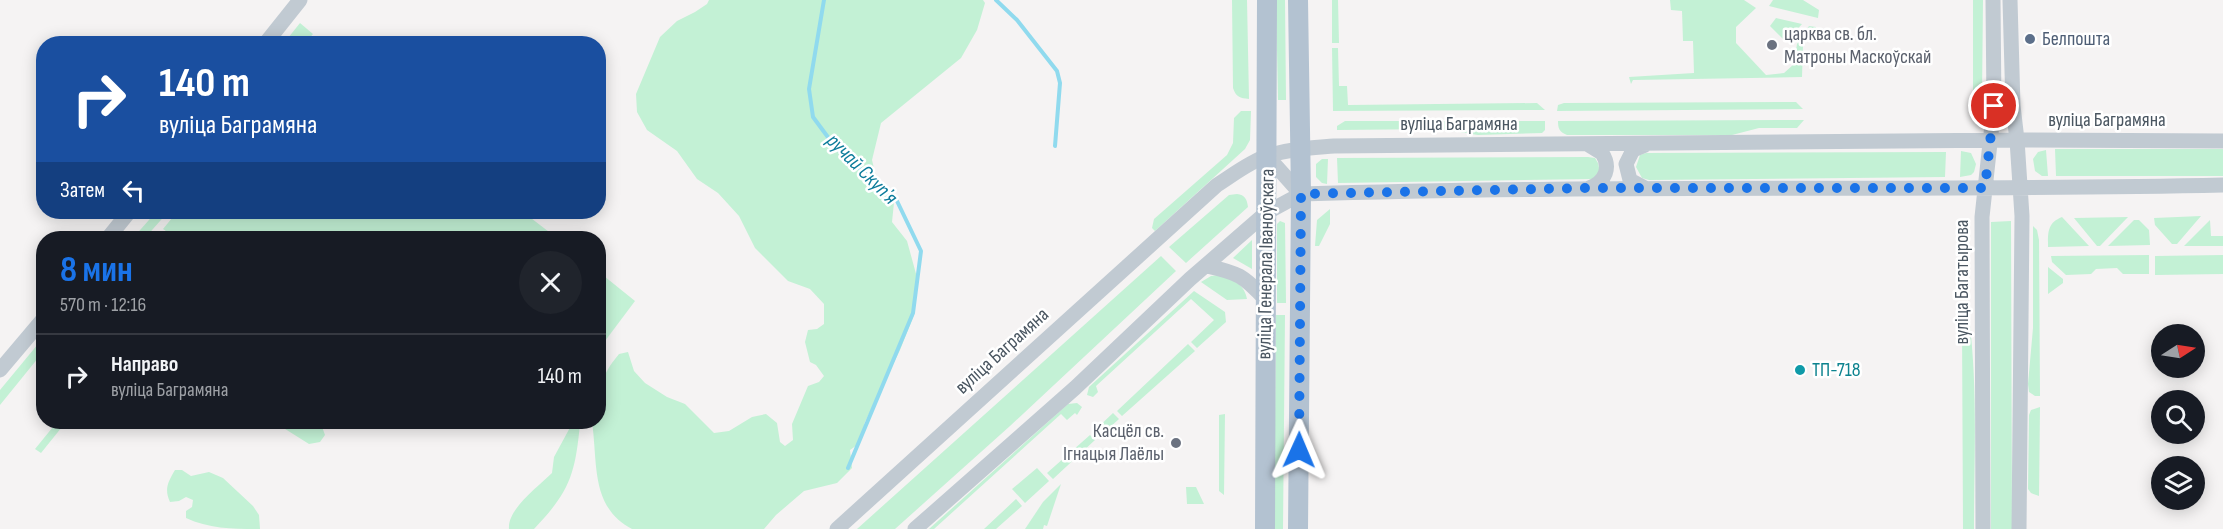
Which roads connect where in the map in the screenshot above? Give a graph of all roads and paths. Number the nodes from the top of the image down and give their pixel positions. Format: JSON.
{"nodes":[{"id":1,"x":300,"y":0,"type":"edge"},
{"id":2,"x":1267,"y":0,"type":"edge"},
{"id":3,"x":1298,"y":0,"type":"edge"},
{"id":4,"x":1993,"y":0,"type":"edge"},
{"id":5,"x":2010,"y":0,"type":"edge"},
{"id":6,"x":271,"y":36,"type":"edge"},
{"id":7,"x":2017,"y":140,"type":"junction"},
{"id":8,"x":1990,"y":141,"type":"junction"},
{"id":9,"x":2223,"y":141,"type":"edge"},
{"id":10,"x":1588,"y":145,"type":"junction"},
{"id":11,"x":1648,"y":145,"type":"junction"},
{"id":12,"x":1300,"y":148,"type":"junction"},
{"id":13,"x":1267,"y":156,"type":"junction"},
{"id":14,"x":2223,"y":185,"type":"edge"},
{"id":15,"x":2020,"y":187,"type":"junction"},
{"id":16,"x":1589,"y":188,"type":"junction"},
{"id":17,"x":1650,"y":188,"type":"junction"},
{"id":18,"x":1985,"y":188,"type":"junction"},
{"id":19,"x":1301,"y":194,"type":"junction"},
{"id":20,"x":1266,"y":213,"type":"junction"},
{"id":21,"x":123,"y":219,"type":"edge"},
{"id":22,"x":114,"y":231,"type":"edge"},
{"id":23,"x":1207,"y":266,"type":"junction"},
{"id":24,"x":1265,"y":298,"type":"junction"},
{"id":25,"x":36,"y":327,"type":"edge"},
{"id":26,"x":0,"y":370,"type":"edge"},
{"id":27,"x":837,"y":529,"type":"edge"},
{"id":28,"x":915,"y":529,"type":"edge"},
{"id":29,"x":1265,"y":529,"type":"edge"},
{"id":30,"x":1298,"y":529,"type":"edge"},
{"id":31,"x":1983,"y":529,"type":"edge"},
{"id":32,"x":2019,"y":529,"type":"edge"}],
"edges":[{"from":1,"to":6,"type":"street"},
{"from":2,"to":13,"type":"main road","name":"вуліца Генерала Іваноўскага"},
{"from":3,"to":12,"type":"main road","name":"вуліца Генерала Іваноўскага"},
{"from":4,"to":8,"type":"street","name":"вуліца Багатырова"},
{"from":5,"to":7,"type":"street"},
{"from":7,"to":8,"type":"street","name":"вуліца Баграмяна"},
{"from":7,"to":9,"type":"street","name":"вуліца Баграмяна"},
{"from":7,"to":15,"type":"street"},
{"from":8,"to":11,"type":"street","name":"вуліца Баграмяна"},
{"from":8,"to":18,"type":"street","name":"вуліца Багатырова"},
{"from":10,"to":11,"type":"street","name":"вуліца Баграмяна"},
{"from":10,"to":12,"type":"street","name":"вуліца Баграмяна"},
{"from":10,"to":16,"type":"street"},
{"from":11,"to":17,"type":"street"},
{"from":12,"to":13,"type":"street","name":"вуліца Баграмяна"},
{"from":12,"to":19,"type":"main road","name":"вуліца Генерала Іваноўскага"},
{"from":13,"to":19,"type":"street"},
{"from":13,"to":20,"type":"main road","name":"вуліца Генерала Іваноўскага"},
{"from":13,"to":27,"type":"street","name":"вуліца Баграмяна"},
{"from":14,"to":15,"type":"street"},
{"from":15,"to":18,"type":"street"},
{"from":15,"to":32,"type":"street"},
{"from":16,"to":17,"type":"street"},
{"from":16,"to":19,"type":"street"},
{"from":17,"to":18,"type":"street"},
{"from":18,"to":31,"type":"street","name":"вуліца Багатырова"},
{"from":19,"to":20,"type":"street"},
{"from":19,"to":30,"type":"main road","name":"вуліца Генерала Іваноўскага"},
{"from":20,"to":23,"type":"street"},
{"from":20,"to":24,"type":"main road","name":"вуліца Генерала Іваноўскага"},
{"from":21,"to":22,"type":"street"},
{"from":23,"to":24,"type":"street"},
{"from":23,"to":28,"type":"street"},
{"from":24,"to":29,"type":"main road","name":"вуліца Генерала Іваноўскага"},
{"from":25,"to":26,"type":"street"}]}
